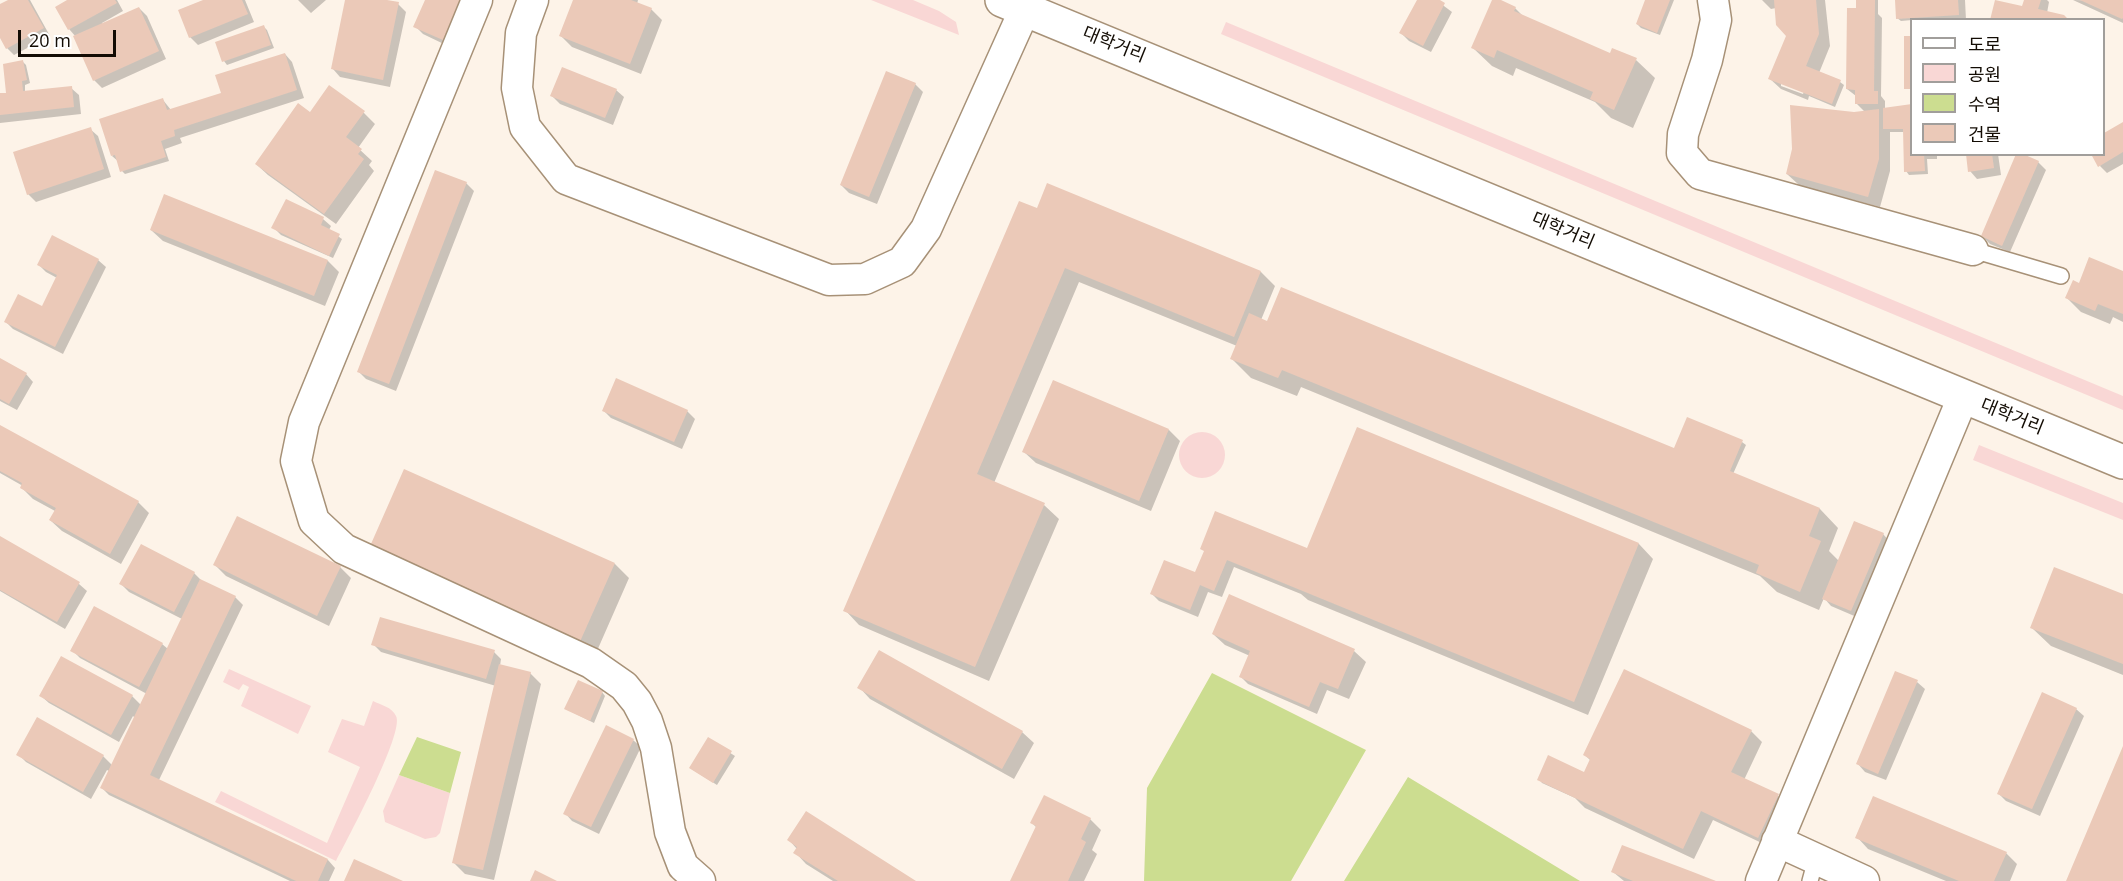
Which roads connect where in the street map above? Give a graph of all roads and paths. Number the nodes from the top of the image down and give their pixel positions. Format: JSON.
{"nodes":[{"id":1,"x":477,"y":0,"type":"edge"},
{"id":2,"x":533,"y":0,"type":"edge"},
{"id":3,"x":1713,"y":0,"type":"edge"},
{"id":4,"x":1014,"y":5,"type":"edge"},
{"id":5,"x":1973,"y":250,"type":"joint"},
{"id":6,"x":2061,"y":276,"type":"dead end"},
{"id":7,"x":1963,"y":397,"type":"junction"},
{"id":8,"x":2123,"y":462,"type":"edge"},
{"id":9,"x":1778,"y":841,"type":"junction"},
{"id":10,"x":1813,"y":870,"type":"edge"},
{"id":11,"x":700,"y":881,"type":"edge"},
{"id":12,"x":1761,"y":881,"type":"edge"},
{"id":13,"x":1864,"y":881,"type":"edge"}],
"edges":[{"from":1,"to":11,"type":"street"},
{"from":2,"to":4,"type":"street"},
{"from":3,"to":5,"type":"street"},
{"from":4,"to":7,"type":"main road","name":"대학거리"},
{"from":5,"to":6,"type":"lane"},
{"from":7,"to":8,"type":"main road","name":"대학거리"},
{"from":7,"to":9,"type":"street"},
{"from":9,"to":10,"type":"street"},
{"from":9,"to":12,"type":"street"},
{"from":10,"to":13,"type":"street"}]}
